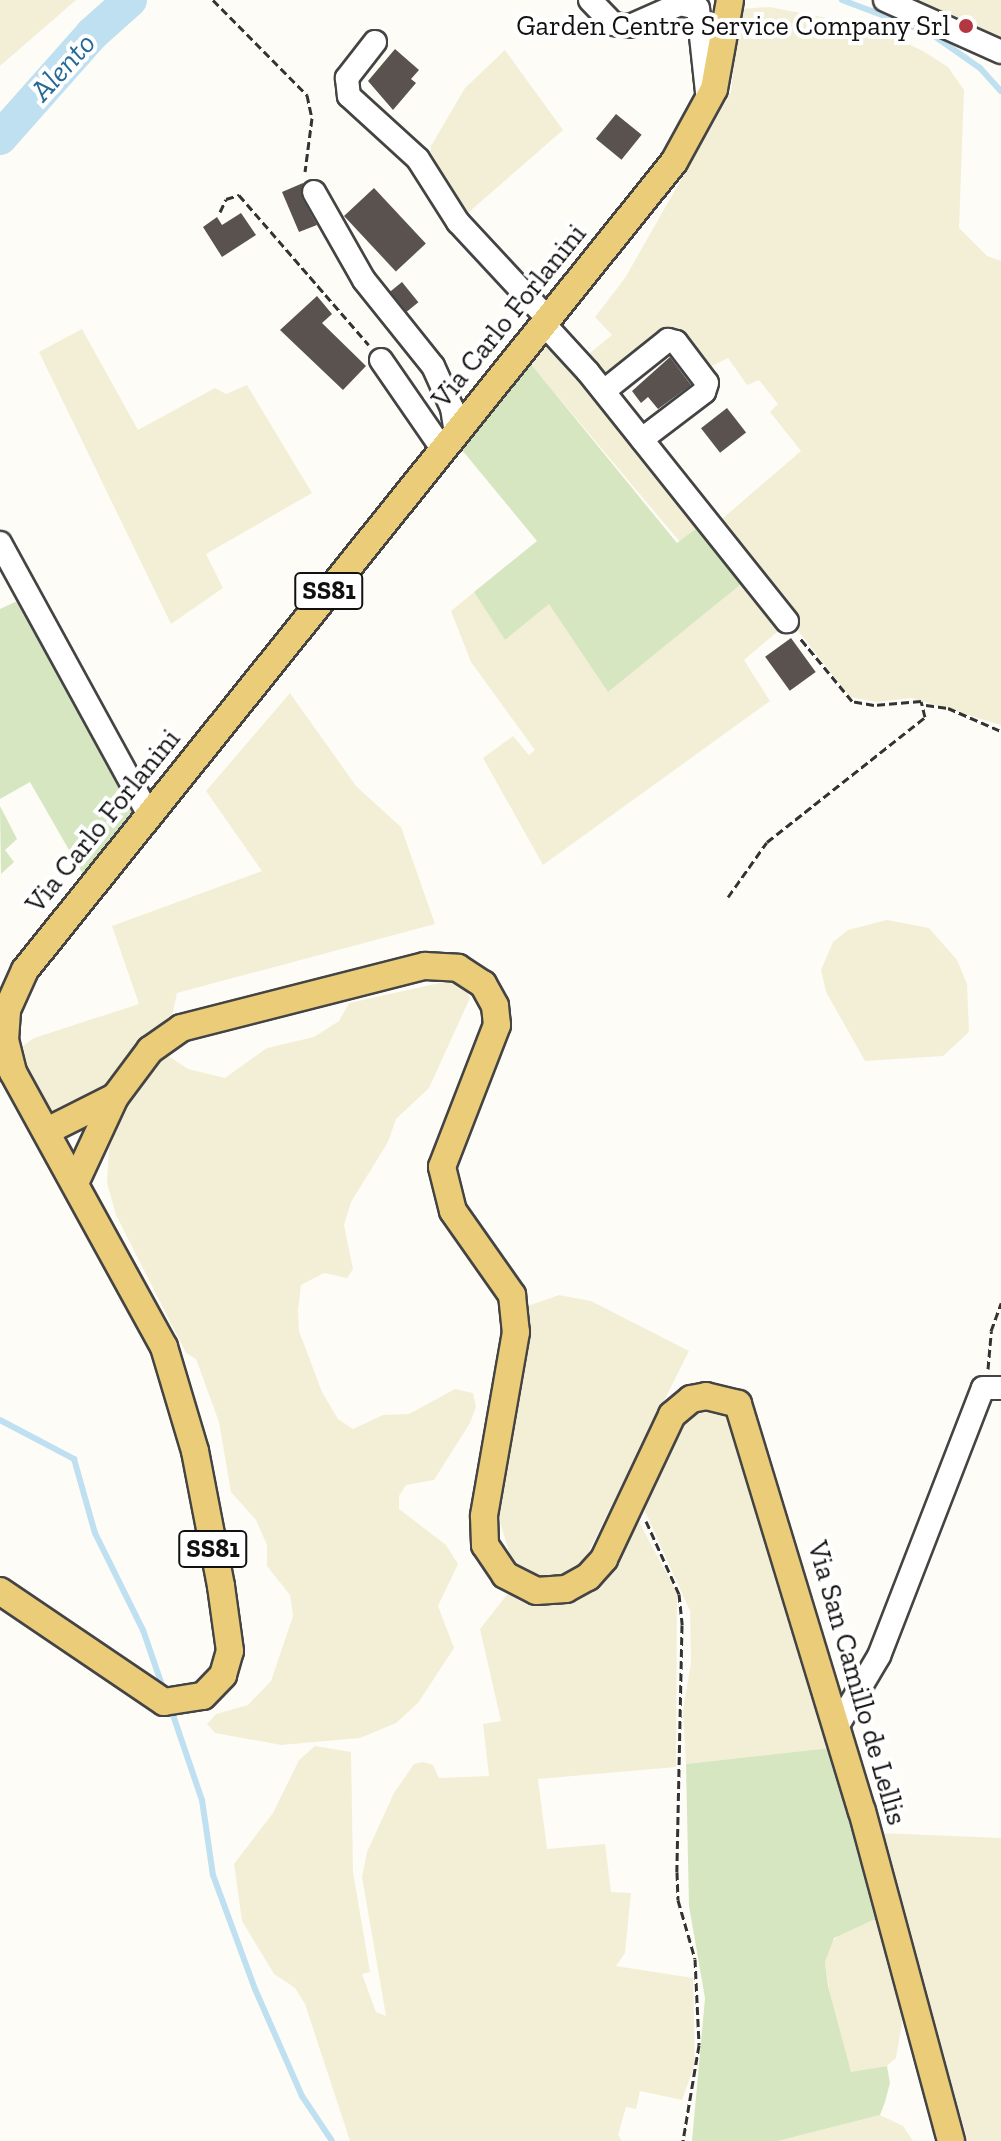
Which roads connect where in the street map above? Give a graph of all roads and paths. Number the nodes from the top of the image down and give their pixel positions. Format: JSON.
{"nodes":[{"id":1,"x":213,"y":0,"type":"edge"},
{"id":2,"x":590,"y":0,"type":"edge"},
{"id":3,"x":730,"y":0,"type":"edge"},
{"id":4,"x":885,"y":0,"type":"edge"},
{"id":5,"x":375,"y":42,"type":"dead end"},
{"id":6,"x":1001,"y":52,"type":"edge"},
{"id":7,"x":708,"y":103,"type":"junction"},
{"id":8,"x":314,"y":192,"type":"joint"},
{"id":9,"x":220,"y":212,"type":"dead end"},
{"id":10,"x":546,"y":321,"type":"junction"},
{"id":11,"x":381,"y":360,"type":"joint"},
{"id":12,"x":604,"y":391,"type":"junction"},
{"id":13,"x":642,"y":439,"type":"junction"},
{"id":14,"x":449,"y":442,"type":"junction"},
{"id":15,"x":0,"y":543,"type":"edge"},
{"id":16,"x":787,"y":621,"type":"joint"},
{"id":17,"x":926,"y":705,"type":"junction"},
{"id":18,"x":1001,"y":731,"type":"edge"},
{"id":19,"x":149,"y":815,"type":"junction"},
{"id":20,"x":728,"y":897,"type":"dead end"},
{"id":21,"x":115,"y":1097,"type":"junction"},
{"id":22,"x":47,"y":1131,"type":"junction"},
{"id":23,"x":76,"y":1181,"type":"junction"},
{"id":24,"x":1001,"y":1303,"type":"edge"},
{"id":25,"x":992,"y":1388,"type":"edge"},
{"id":26,"x":633,"y":1497,"type":"junction"},
{"id":27,"x":0,"y":1591,"type":"edge"},
{"id":28,"x":837,"y":1727,"type":"junction"},
{"id":29,"x":683,"y":2141,"type":"edge"},
{"id":30,"x":951,"y":2141,"type":"edge"}],
"edges":[{"from":1,"to":8,"type":"path"},
{"from":2,"to":7,"type":"lane"},
{"from":3,"to":7,"type":"main road","name":"Via Carlo Forlanini","number":"SS81"},
{"from":4,"to":6,"type":"lane"},
{"from":5,"to":10,"type":"lane"},
{"from":7,"to":10,"type":"main road","name":"Via Carlo Forlanini","number":"SS81"},
{"from":8,"to":14,"type":"lane"},
{"from":9,"to":11,"type":"path"},
{"from":10,"to":12,"type":"lane"},
{"from":10,"to":14,"type":"main road","name":"Via Carlo Forlanini","number":"SS81"},
{"from":11,"to":14,"type":"lane"},
{"from":12,"to":13,"type":"lane"},
{"from":12,"to":13,"type":"lane"},
{"from":13,"to":16,"type":"lane"},
{"from":14,"to":19,"type":"main road","name":"Via Carlo Forlanini","number":"SS81"},
{"from":15,"to":19,"type":"lane"},
{"from":16,"to":17,"type":"path"},
{"from":17,"to":18,"type":"path"},
{"from":17,"to":20,"type":"path"},
{"from":19,"to":22,"type":"main road","name":"Via Carlo Forlanini","number":"SS81"},
{"from":21,"to":22,"type":"main road","name":"Via San Camillo de Lellis"},
{"from":21,"to":23,"type":"main road","name":"Via San Camillo de Lellis"},
{"from":21,"to":26,"type":"main road","name":"Via San Camillo de Lellis"},
{"from":22,"to":23,"type":"main road","name":"Via Carlo Forlanini","number":"SS81"},
{"from":23,"to":27,"type":"main road","name":"Via Carlo Forlanini","number":"SS81"},
{"from":24,"to":25,"type":"path"},
{"from":25,"to":28,"type":"lane"},
{"from":26,"to":28,"type":"main road","name":"Via San Camillo de Lellis"},
{"from":26,"to":29,"type":"path"},
{"from":28,"to":30,"type":"main road","name":"Via San Camillo de Lellis"}]}
